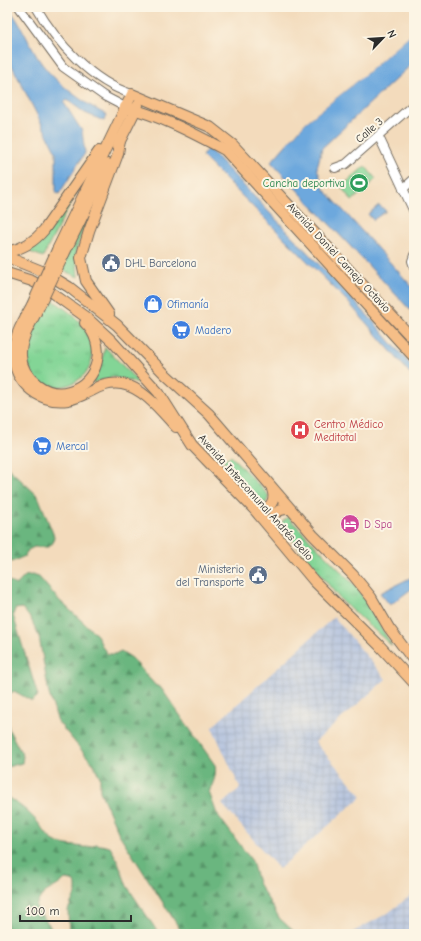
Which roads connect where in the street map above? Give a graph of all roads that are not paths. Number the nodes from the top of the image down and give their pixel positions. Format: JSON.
{"nodes":[{"id":1,"x":19,"y":7,"type":"edge"},
{"id":2,"x":36,"y":7,"type":"edge"},
{"id":3,"x":132,"y":94,"type":"junction"},
{"id":4,"x":141,"y":98,"type":"junction"},
{"id":5,"x":414,"y":104,"type":"edge"},
{"id":6,"x":130,"y":109,"type":"junction"},
{"id":7,"x":116,"y":137,"type":"junction"},
{"id":8,"x":379,"y":137,"type":"junction"},
{"id":9,"x":335,"y":168,"type":"dead end"},
{"id":10,"x":414,"y":179,"type":"edge"},
{"id":11,"x":403,"y":189,"type":"junction"},
{"id":12,"x":414,"y":212,"type":"edge"},
{"id":13,"x":7,"y":252,"type":"edge"},
{"id":14,"x":414,"y":255,"type":"edge"},
{"id":15,"x":7,"y":258,"type":"edge"},
{"id":16,"x":414,"y":267,"type":"edge"},
{"id":17,"x":7,"y":273,"type":"edge"},
{"id":18,"x":52,"y":294,"type":"junction"},
{"id":19,"x":35,"y":307,"type":"junction"},
{"id":20,"x":118,"y":325,"type":"junction"},
{"id":21,"x":414,"y":340,"type":"edge"},
{"id":22,"x":414,"y":357,"type":"edge"},
{"id":23,"x":192,"y":445,"type":"junction"},
{"id":24,"x":272,"y":489,"type":"junction"},
{"id":25,"x":253,"y":508,"type":"junction"},
{"id":26,"x":290,"y":509,"type":"junction"},
{"id":27,"x":270,"y":526,"type":"junction"},
{"id":28,"x":414,"y":661,"type":"edge"},
{"id":29,"x":414,"y":683,"type":"edge"}],
"edges":[{"from":1,"to":6,"type":"street","name":"Avenida Daniel Camejo Octavio"},
{"from":2,"to":3,"type":"street","name":"Avenida Daniel Camejo Octavio"},
{"from":3,"to":4,"type":"main road","name":"Avenida Daniel Camejo Octavio"},
{"from":3,"to":6,"type":"main road"},
{"from":4,"to":6,"type":"main road"},
{"from":4,"to":21,"type":"main road","name":"Avenida Daniel Camejo Octavio"},
{"from":5,"to":8,"type":"street","name":"Calle 3"},
{"from":6,"to":7,"type":"main road"},
{"from":6,"to":22,"type":"main road","name":"Avenida Daniel Camejo Octavio"},
{"from":7,"to":13,"type":"main road"},
{"from":7,"to":19,"type":"main road","bridge":true},
{"from":7,"to":20,"type":"main road"},
{"from":8,"to":9,"type":"street","name":"Calle 3"},
{"from":8,"to":11,"type":"street"},
{"from":10,"to":11,"type":"street"},
{"from":11,"to":12,"type":"street"},
{"from":14,"to":16,"type":"street"},
{"from":15,"to":20,"type":"main road","name":"Avenida Intercomunal Andrés Bello"},
{"from":17,"to":18,"type":"main road","name":"Avenida Intercomunal Andrés Bello"},
{"from":18,"to":19,"type":"main road"},
{"from":18,"to":23,"type":"main road","name":"Avenida Intercomunal Andrés Bello"},
{"from":19,"to":23,"type":"main road"},
{"from":20,"to":24,"type":"main road","name":"Avenida Intercomunal Andrés Bello"},
{"from":23,"to":25,"type":"main road","name":"Avenida Intercomunal Andrés Bello"},
{"from":24,"to":25,"type":"main road"},
{"from":24,"to":26,"type":"main road","name":"Avenida Intercomunal Andrés Bello"},
{"from":25,"to":27,"type":"main road","name":"Avenida Intercomunal Andrés Bello"},
{"from":26,"to":27,"type":"main road"},
{"from":26,"to":28,"type":"main road","name":"Avenida Intercomunal Andrés Bello"},
{"from":27,"to":29,"type":"main road","name":"Avenida Intercomunal Andrés Bello"}]}
